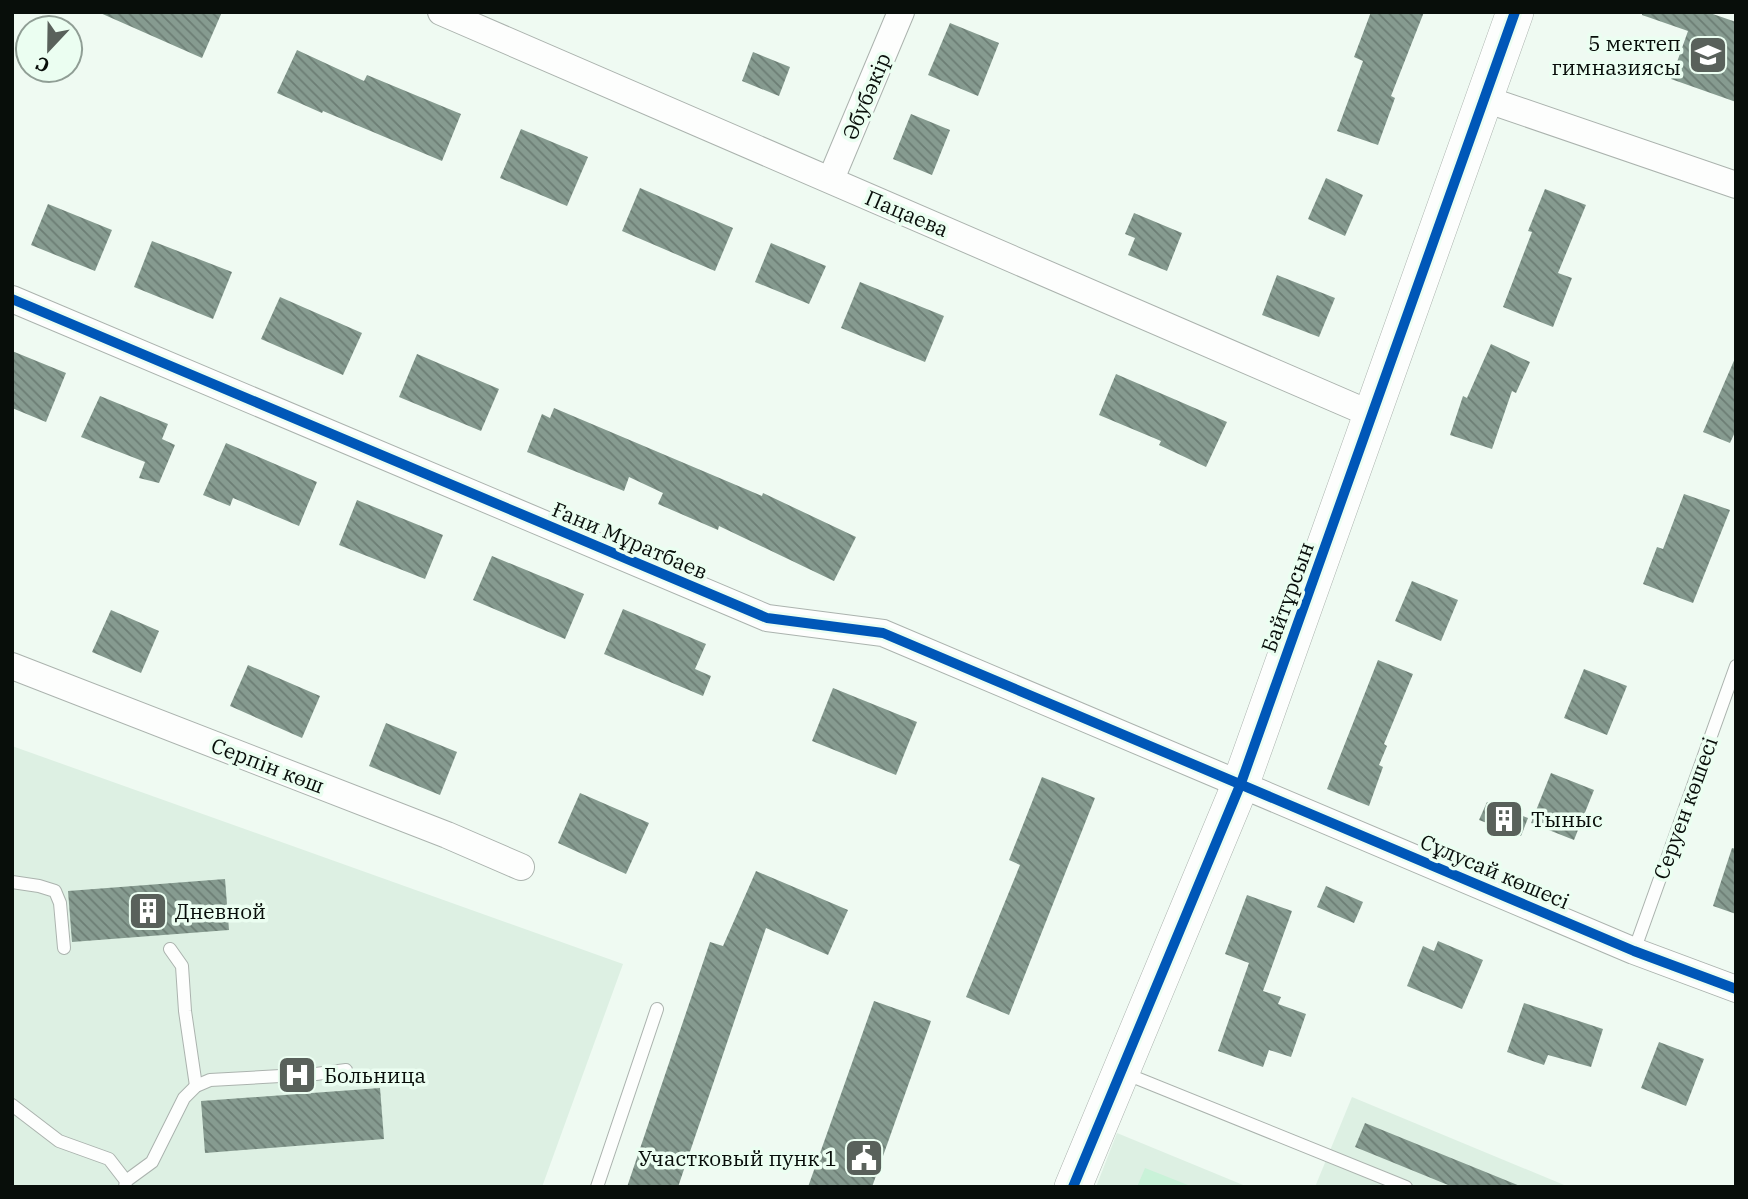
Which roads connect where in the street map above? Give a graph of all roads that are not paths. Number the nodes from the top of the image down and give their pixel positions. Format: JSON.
{"nodes":[{"id":1,"x":441,"y":12,"type":"edge"},
{"id":2,"x":901,"y":12,"type":"edge"},
{"id":3,"x":1515,"y":12,"type":"edge"},
{"id":4,"x":475,"y":18,"type":"edge"},
{"id":5,"x":1485,"y":99,"type":"junction"},
{"id":6,"x":831,"y":179,"type":"junction"},
{"id":7,"x":1736,"y":185,"type":"edge"},
{"id":8,"x":12,"y":299,"type":"edge"},
{"id":9,"x":1373,"y":415,"type":"junction"},
{"id":10,"x":12,"y":666,"type":"edge"},
{"id":11,"x":1736,"y":666,"type":"edge"},
{"id":12,"x":1241,"y":783,"type":"junction"},
{"id":13,"x":521,"y":867,"type":"dead end"},
{"id":14,"x":12,"y":882,"type":"edge"},
{"id":15,"x":64,"y":948,"type":"dead end"},
{"id":16,"x":170,"y":949,"type":"dead end"},
{"id":17,"x":1634,"y":951,"type":"junction"},
{"id":18,"x":1736,"y":989,"type":"edge"},
{"id":19,"x":657,"y":1009,"type":"dead end"},
{"id":20,"x":346,"y":1070,"type":"dead end"},
{"id":21,"x":1120,"y":1072,"type":"junction"},
{"id":22,"x":196,"y":1086,"type":"junction"},
{"id":23,"x":12,"y":1105,"type":"edge"},
{"id":24,"x":125,"y":1184,"type":"edge"},
{"id":25,"x":597,"y":1187,"type":"edge"},
{"id":26,"x":1073,"y":1187,"type":"edge"},
{"id":27,"x":1406,"y":1187,"type":"edge"}],
"edges":[{"from":1,"to":4,"type":"street","name":"Пацаева"},
{"from":2,"to":6,"type":"street","name":"Әбубәкір"},
{"from":3,"to":5,"type":"street","name":"Байтұрсын"},
{"from":4,"to":6,"type":"street","name":"Пацаева"},
{"from":5,"to":7,"type":"street"},
{"from":5,"to":9,"type":"street","name":"Байтұрсын"},
{"from":6,"to":9,"type":"street","name":"Пацаева"},
{"from":8,"to":12,"type":"street","name":"Ғани Мұратбаев"},
{"from":9,"to":12,"type":"street","name":"Байтұрсын"},
{"from":10,"to":13,"type":"street","name":"Серпін көш"},
{"from":11,"to":17,"type":"lane","name":"Серуен көшесі"},
{"from":12,"to":17,"type":"street","name":"Сұлусай көшесі"},
{"from":12,"to":21,"type":"street","name":"Байтұрсын"},
{"from":14,"to":15,"type":"lane"},
{"from":16,"to":22,"type":"lane"},
{"from":17,"to":18,"type":"street","name":"Сұлусай көшесі"},
{"from":19,"to":25,"type":"lane"},
{"from":20,"to":22,"type":"lane"},
{"from":21,"to":26,"type":"street","name":"Байтұрсын"},
{"from":21,"to":27,"type":"lane"},
{"from":22,"to":24,"type":"lane"},
{"from":23,"to":24,"type":"lane"}]}
